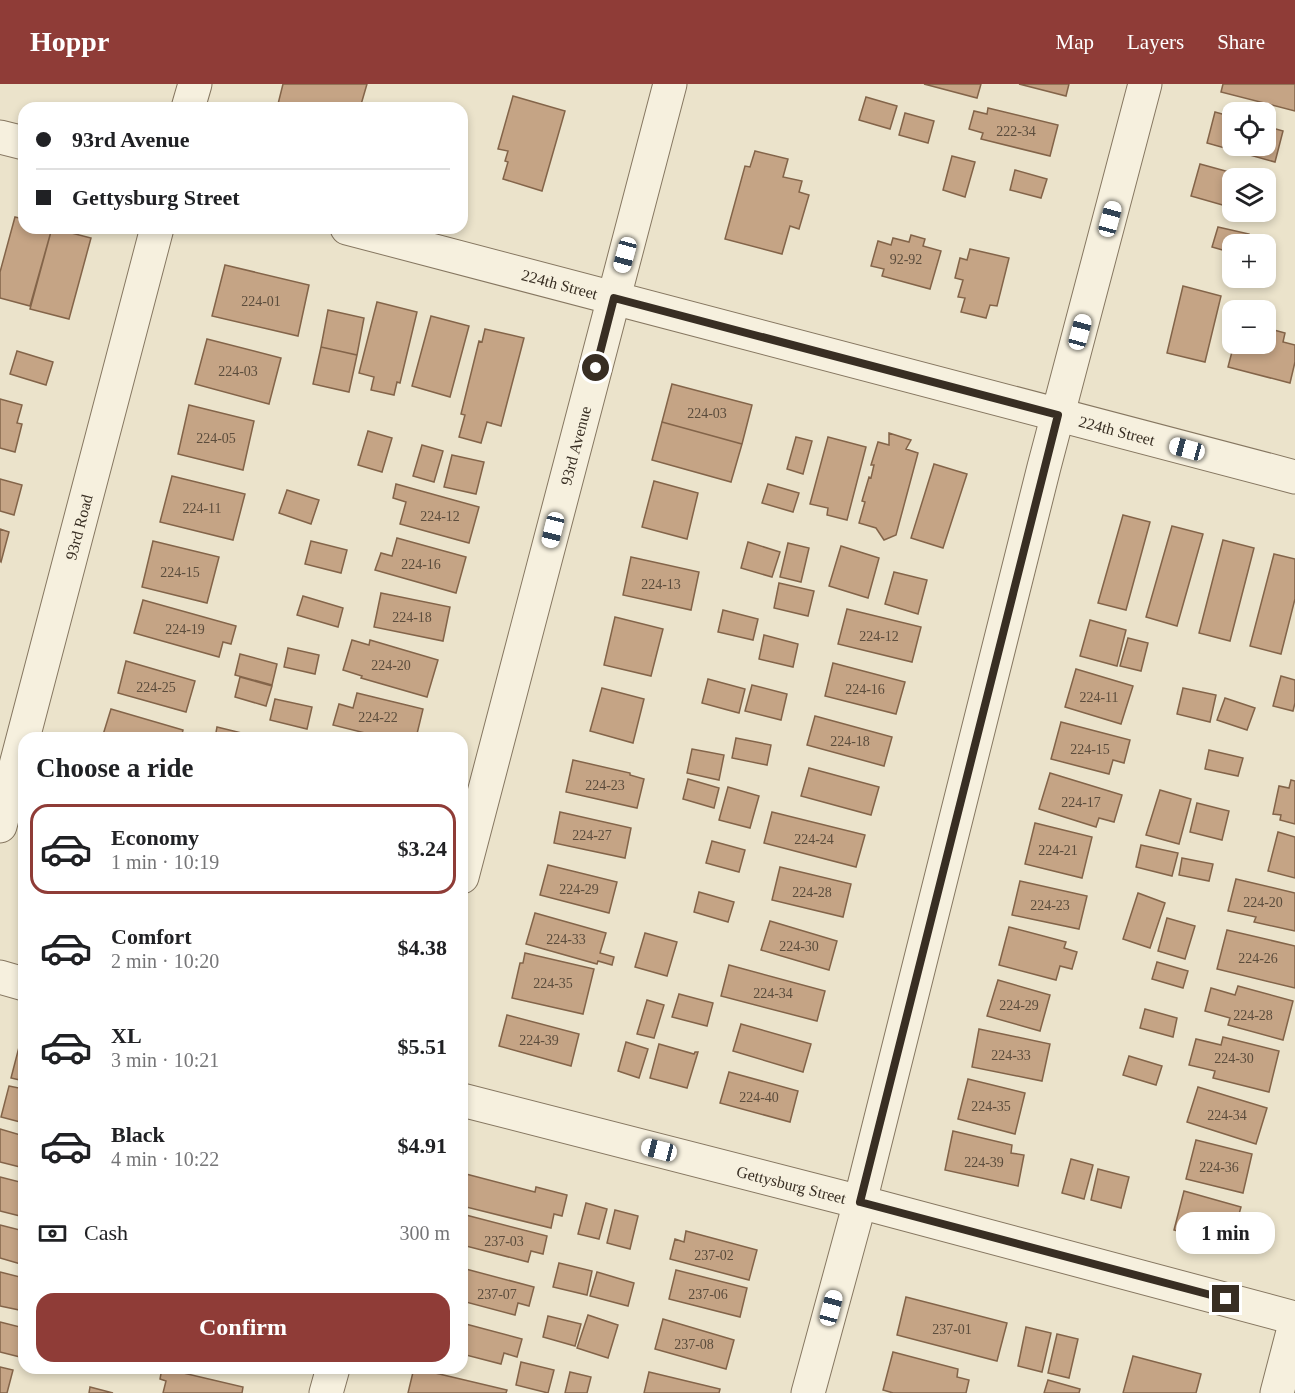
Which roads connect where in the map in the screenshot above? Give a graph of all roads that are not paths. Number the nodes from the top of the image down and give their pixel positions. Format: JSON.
{"nodes":[{"id":1,"x":195,"y":84,"type":"edge"},
{"id":2,"x":670,"y":84,"type":"edge"},
{"id":3,"x":1145,"y":84,"type":"edge"},
{"id":4,"x":190,"y":102,"type":"edge"},
{"id":5,"x":0,"y":137,"type":"edge"},
{"id":6,"x":18,"y":142,"type":"edge"},
{"id":7,"x":155,"y":234,"type":"edge"},
{"id":8,"x":370,"y":234,"type":"edge"},
{"id":9,"x":614,"y":298,"type":"junction"},
{"id":10,"x":1058,"y":415,"type":"junction"},
{"id":11,"x":1295,"y":477,"type":"edge"},
{"id":12,"x":25,"y":732,"type":"edge"},
{"id":13,"x":18,"y":757,"type":"edge"},
{"id":14,"x":0,"y":826,"type":"edge"},
{"id":15,"x":468,"y":854,"type":"edge"},
{"id":16,"x":0,"y":977,"type":"edge"},
{"id":17,"x":18,"y":982,"type":"edge"},
{"id":18,"x":468,"y":1102,"type":"edge"},
{"id":19,"x":860,"y":1202,"type":"junction"},
{"id":20,"x":1295,"y":1318,"type":"edge"},
{"id":21,"x":1295,"y":1324,"type":"edge"},
{"id":22,"x":331,"y":1374,"type":"edge"},
{"id":23,"x":326,"y":1393,"type":"edge"},
{"id":24,"x":808,"y":1393,"type":"edge"},
{"id":25,"x":1277,"y":1393,"type":"edge"}],
"edges":[{"from":1,"to":4,"type":"street"},
{"from":2,"to":9,"type":"street","name":"93rd Avenue"},
{"from":3,"to":10,"type":"street"},
{"from":5,"to":6,"type":"street"},
{"from":7,"to":12,"type":"street","name":"93rd Road"},
{"from":8,"to":9,"type":"street","name":"224th Street"},
{"from":9,"to":10,"type":"street","name":"224th Street"},
{"from":9,"to":15,"type":"street","name":"93rd Avenue"},
{"from":10,"to":11,"type":"street","name":"224th Street"},
{"from":10,"to":19,"type":"street"},
{"from":13,"to":14,"type":"street","name":"93rd Road"},
{"from":16,"to":17,"type":"street"},
{"from":18,"to":19,"type":"street","name":"Gettysburg Street"},
{"from":19,"to":20,"type":"street","name":"Gettysburg Street"},
{"from":19,"to":24,"type":"street"},
{"from":21,"to":25,"type":"street"},
{"from":22,"to":23,"type":"street"}]}
